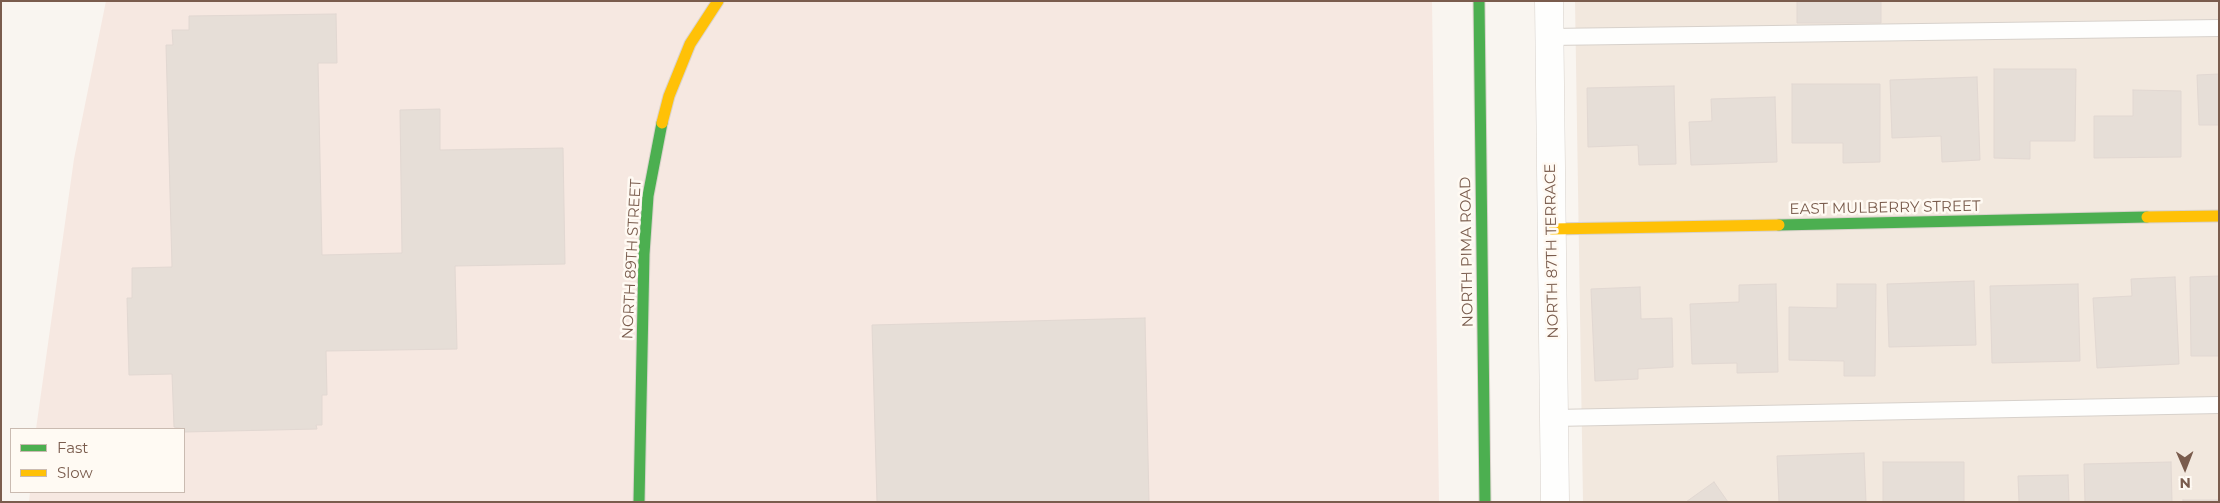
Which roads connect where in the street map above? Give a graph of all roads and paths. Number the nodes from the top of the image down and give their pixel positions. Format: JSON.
{"nodes":[{"id":1,"x":718,"y":1,"type":"edge"},
{"id":2,"x":1479,"y":1,"type":"edge"},
{"id":3,"x":1549,"y":1,"type":"edge"},
{"id":4,"x":2219,"y":28,"type":"edge"},
{"id":5,"x":1549,"y":37,"type":"junction"},
{"id":6,"x":2219,"y":216,"type":"edge"},
{"id":7,"x":1552,"y":230,"type":"junction"},
{"id":8,"x":2219,"y":405,"type":"edge"},
{"id":9,"x":1554,"y":418,"type":"junction"},
{"id":10,"x":639,"y":502,"type":"edge"},
{"id":11,"x":1485,"y":502,"type":"edge"},
{"id":12,"x":1555,"y":502,"type":"edge"}],
"edges":[{"from":1,"to":10,"type":"street","name":"NORTH 89TH STREET"},
{"from":2,"to":11,"type":"street","name":"NORTH PIMA ROAD"},
{"from":3,"to":5,"type":"street","name":"NORTH 87TH TERRACE"},
{"from":4,"to":5,"type":"lane"},
{"from":5,"to":7,"type":"street","name":"NORTH 87TH TERRACE"},
{"from":6,"to":7,"type":"street","name":"EAST MULBERRY STREET"},
{"from":7,"to":9,"type":"street","name":"NORTH 87TH TERRACE"},
{"from":8,"to":9,"type":"lane"},
{"from":9,"to":12,"type":"street","name":"NORTH 87TH TERRACE"}]}
